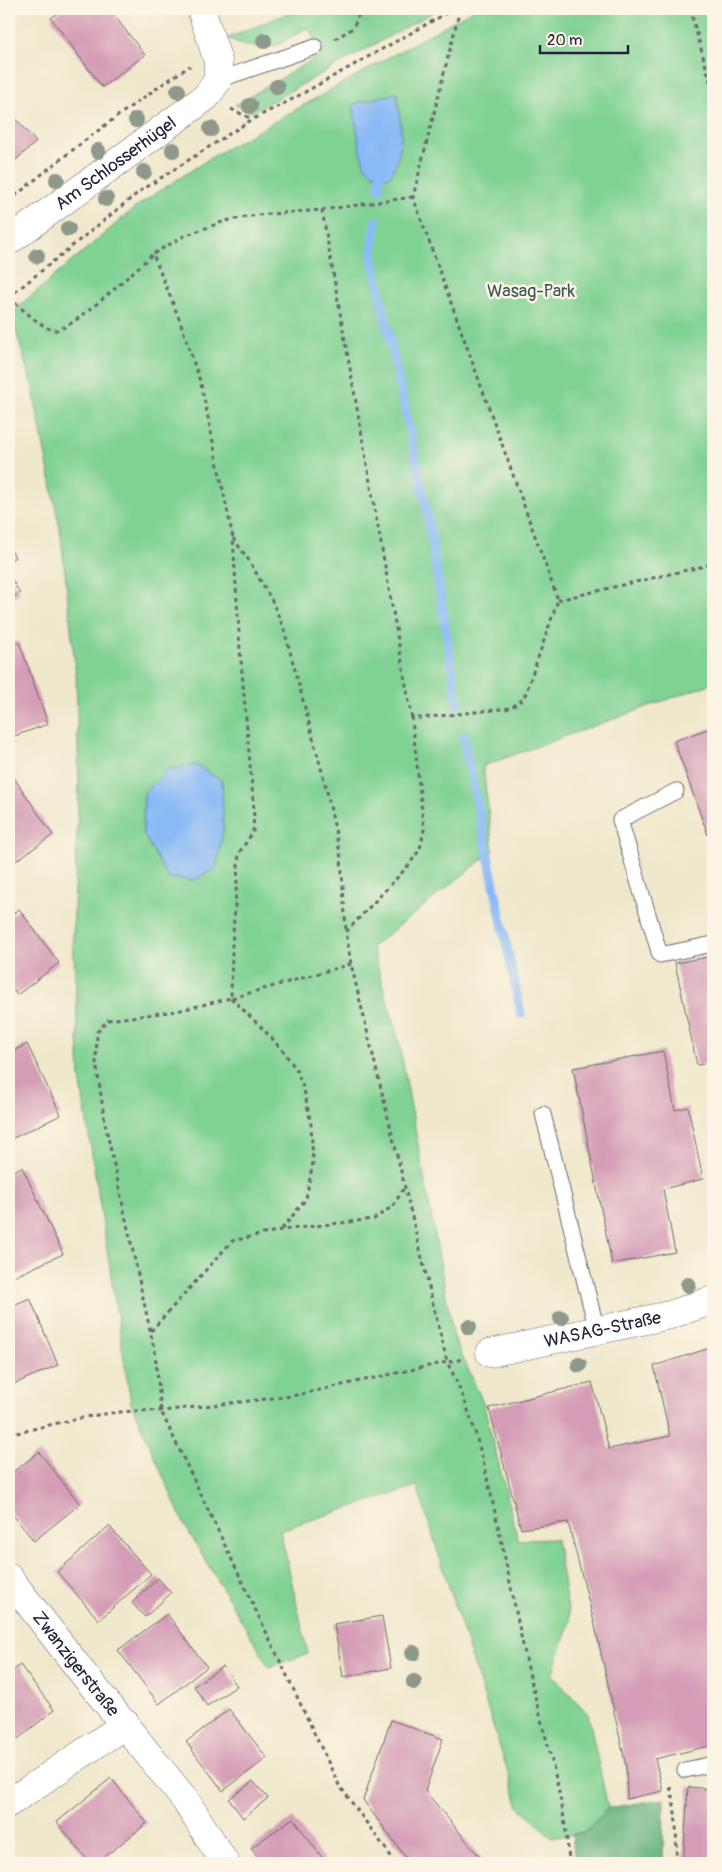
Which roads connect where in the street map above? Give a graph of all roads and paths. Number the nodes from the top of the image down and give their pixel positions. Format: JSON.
{"nodes":[{"id":1,"x":201,"y":9,"type":"edge"},
{"id":2,"x":361,"y":9,"type":"edge"},
{"id":3,"x":454,"y":9,"type":"edge"},
{"id":4,"x":460,"y":9,"type":"edge"},
{"id":5,"x":690,"y":9,"type":"edge"},
{"id":6,"x":315,"y":47,"type":"joint"},
{"id":7,"x":215,"y":50,"type":"junction"},
{"id":8,"x":218,"y":80,"type":"junction"},
{"id":9,"x":713,"y":92,"type":"edge"},
{"id":10,"x":413,"y":197,"type":"junction"},
{"id":11,"x":9,"y":201,"type":"edge"},
{"id":12,"x":322,"y":210,"type":"junction"},
{"id":13,"x":9,"y":241,"type":"edge"},
{"id":14,"x":153,"y":254,"type":"junction"},
{"id":15,"x":9,"y":298,"type":"edge"},
{"id":16,"x":233,"y":538,"type":"junction"},
{"id":17,"x":713,"y":564,"type":"edge"},
{"id":18,"x":558,"y":600,"type":"junction"},
{"id":19,"x":412,"y":719,"type":"junction"},
{"id":20,"x":676,"y":791,"type":"dead end"},
{"id":21,"x":346,"y":932,"type":"junction"},
{"id":22,"x":713,"y":944,"type":"edge"},
{"id":23,"x":351,"y":964,"type":"junction"},
{"id":24,"x":231,"y":998,"type":"junction"},
{"id":25,"x":543,"y":1114,"type":"dead end"},
{"id":26,"x":405,"y":1187,"type":"junction"},
{"id":27,"x":281,"y":1230,"type":"junction"},
{"id":28,"x":713,"y":1300,"type":"edge"},
{"id":29,"x":151,"y":1331,"type":"junction"},
{"id":30,"x":597,"y":1331,"type":"junction"},
{"id":31,"x":490,"y":1353,"type":"joint"},
{"id":32,"x":447,"y":1362,"type":"junction"},
{"id":33,"x":161,"y":1411,"type":"junction"},
{"id":34,"x":9,"y":1435,"type":"edge"},
{"id":35,"x":9,"y":1578,"type":"edge"},
{"id":36,"x":126,"y":1724,"type":"junction"},
{"id":37,"x":713,"y":1764,"type":"edge"},
{"id":38,"x":685,"y":1770,"type":"dead end"},
{"id":39,"x":9,"y":1803,"type":"edge"},
{"id":40,"x":225,"y":1863,"type":"edge"},
{"id":41,"x":396,"y":1863,"type":"edge"},
{"id":42,"x":569,"y":1863,"type":"edge"}],
"edges":[{"from":1,"to":7,"type":"street"},
{"from":2,"to":6,"type":"path"},
{"from":3,"to":15,"type":"path"},
{"from":4,"to":10,"type":"path"},
{"from":5,"to":9,"type":"path"},
{"from":6,"to":8,"type":"lane"},
{"from":7,"to":8,"type":"street"},
{"from":7,"to":11,"type":"path"},
{"from":8,"to":13,"type":"street","name":"Am Schlosserhügel"},
{"from":10,"to":12,"type":"path"},
{"from":10,"to":18,"type":"path"},
{"from":12,"to":14,"type":"path"},
{"from":12,"to":19,"type":"path"},
{"from":14,"to":15,"type":"path"},
{"from":14,"to":16,"type":"path"},
{"from":16,"to":21,"type":"path"},
{"from":16,"to":24,"type":"path"},
{"from":17,"to":18,"type":"path"},
{"from":18,"to":19,"type":"path"},
{"from":19,"to":21,"type":"path"},
{"from":20,"to":22,"type":"lane"},
{"from":21,"to":23,"type":"path"},
{"from":23,"to":24,"type":"path"},
{"from":23,"to":26,"type":"path"},
{"from":24,"to":27,"type":"path"},
{"from":24,"to":29,"type":"path"},
{"from":25,"to":30,"type":"lane"},
{"from":26,"to":27,"type":"path"},
{"from":26,"to":32,"type":"path"},
{"from":27,"to":29,"type":"path"},
{"from":28,"to":30,"type":"street","name":"WASAG-Straße"},
{"from":29,"to":33,"type":"path"},
{"from":30,"to":31,"type":"street","name":"WASAG-Straße"},
{"from":31,"to":32,"type":"path"},
{"from":32,"to":33,"type":"path"},
{"from":32,"to":42,"type":"path"},
{"from":33,"to":34,"type":"path"},
{"from":33,"to":41,"type":"path"},
{"from":35,"to":36,"type":"street","name":"Zwanzigerstraße"},
{"from":36,"to":39,"type":"street","name":"Zwanzigerstraße"},
{"from":36,"to":40,"type":"street","name":"Zwanzigerstraße"},
{"from":37,"to":38,"type":"lane"}]}
